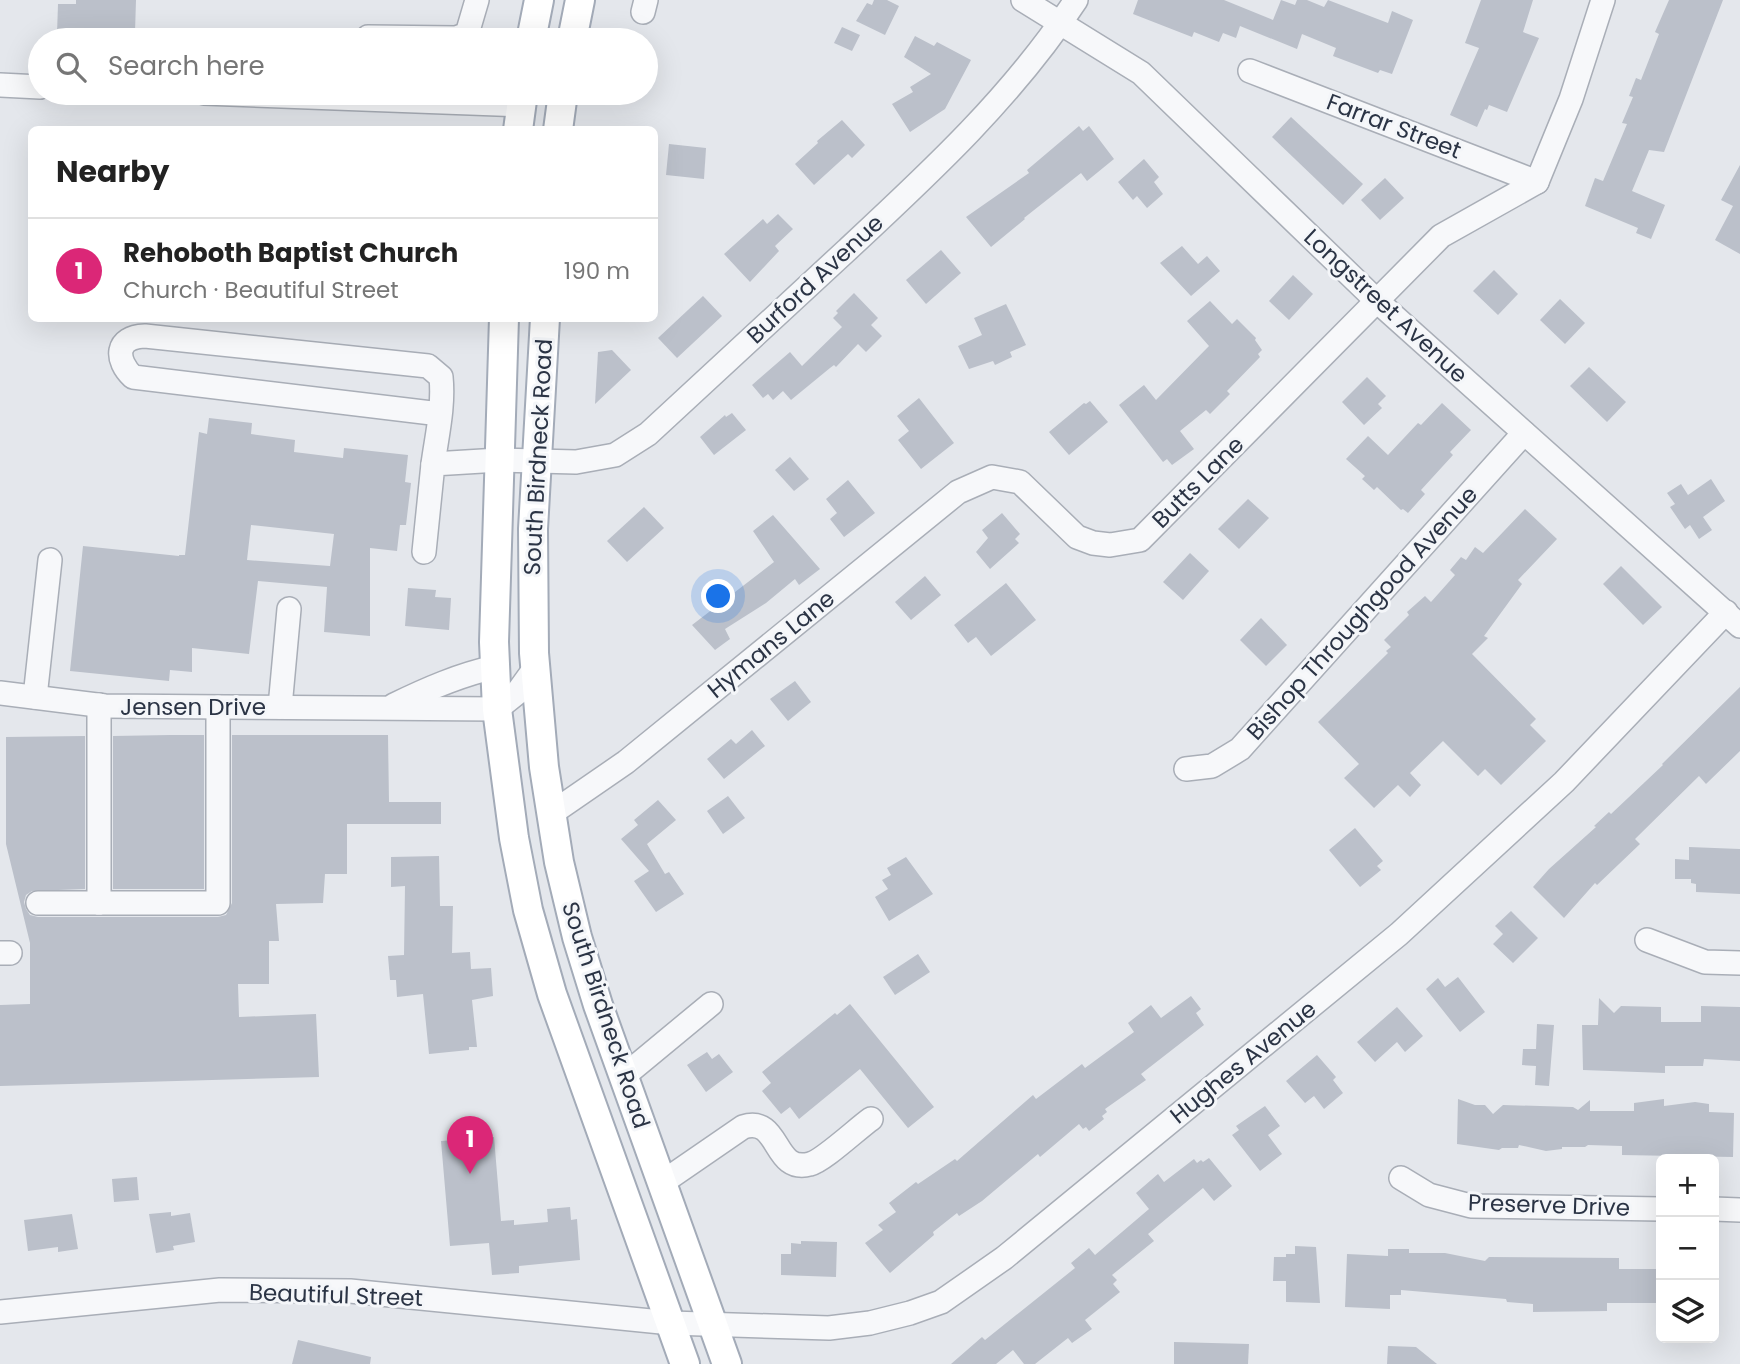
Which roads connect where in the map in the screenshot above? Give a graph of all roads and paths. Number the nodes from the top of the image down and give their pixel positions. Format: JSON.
{"nodes":[{"id":1,"x":477,"y":0,"type":"edge"},
{"id":2,"x":538,"y":0,"type":"edge"},
{"id":3,"x":580,"y":0,"type":"edge"},
{"id":4,"x":1023,"y":0,"type":"edge"},
{"id":5,"x":1076,"y":0,"type":"edge"},
{"id":6,"x":1603,"y":0,"type":"edge"},
{"id":7,"x":1061,"y":22,"type":"junction"},
{"id":8,"x":469,"y":28,"type":"edge"},
{"id":9,"x":533,"y":28,"type":"edge"},
{"id":10,"x":574,"y":28,"type":"edge"},
{"id":11,"x":1250,"y":71,"type":"dead end"},
{"id":12,"x":0,"y":85,"type":"edge"},
{"id":13,"x":28,"y":86,"type":"edge"},
{"id":14,"x":470,"y":105,"type":"edge"},
{"id":15,"x":561,"y":105,"type":"edge"},
{"id":16,"x":521,"y":109,"type":"edge"},
{"id":17,"x":558,"y":126,"type":"edge"},
{"id":18,"x":1537,"y":182,"type":"junction"},
{"id":19,"x":1377,"y":301,"type":"junction"},
{"id":20,"x":504,"y":322,"type":"edge"},
{"id":21,"x":545,"y":322,"type":"edge"},
{"id":22,"x":440,"y":414,"type":"junction"},
{"id":23,"x":1524,"y":433,"type":"junction"},
{"id":24,"x":499,"y":460,"type":"junction"},
{"id":25,"x":538,"y":462,"type":"junction"},
{"id":26,"x":433,"y":464,"type":"junction"},
{"id":27,"x":992,"y":477,"type":"joint"},
{"id":28,"x":424,"y":552,"type":"dead end"},
{"id":29,"x":50,"y":560,"type":"dead end"},
{"id":30,"x":289,"y":609,"type":"dead end"},
{"id":31,"x":1733,"y":619,"type":"edge"},
{"id":32,"x":495,"y":667,"type":"junction"},
{"id":33,"x":535,"y":668,"type":"junction"},
{"id":34,"x":0,"y":693,"type":"edge"},
{"id":35,"x":35,"y":697,"type":"junction"},
{"id":36,"x":99,"y":705,"type":"junction"},
{"id":37,"x":218,"y":707,"type":"junction"},
{"id":38,"x":281,"y":707,"type":"junction"},
{"id":39,"x":388,"y":708,"type":"junction"},
{"id":40,"x":497,"y":709,"type":"junction"},
{"id":41,"x":1186,"y":769,"type":"dead end"},
{"id":42,"x":552,"y":813,"type":"junction"},
{"id":43,"x":38,"y":903,"type":"dead end"},
{"id":44,"x":99,"y":903,"type":"junction"},
{"id":45,"x":1647,"y":940,"type":"dead end"},
{"id":46,"x":1740,"y":963,"type":"edge"},
{"id":47,"x":711,"y":1004,"type":"dead end"},
{"id":48,"x":624,"y":1076,"type":"junction"},
{"id":49,"x":871,"y":1119,"type":"dead end"},
{"id":50,"x":1401,"y":1178,"type":"dead end"},
{"id":51,"x":663,"y":1182,"type":"junction"},
{"id":52,"x":1656,"y":1209,"type":"edge"},
{"id":53,"x":1719,"y":1209,"type":"edge"},
{"id":54,"x":1740,"y":1210,"type":"edge"},
{"id":55,"x":0,"y":1312,"type":"edge"},
{"id":56,"x":671,"y":1323,"type":"junction"},
{"id":57,"x":714,"y":1325,"type":"junction"},
{"id":58,"x":685,"y":1364,"type":"edge"},
{"id":59,"x":727,"y":1364,"type":"edge"}],
"edges":[{"from":1,"to":8,"type":"street"},
{"from":2,"to":9,"type":"main road"},
{"from":3,"to":10,"type":"main road"},
{"from":4,"to":7,"type":"street","name":"Longstreet Avenue"},
{"from":5,"to":7,"type":"street","name":"Burford Avenue"},
{"from":6,"to":18,"type":"street"},
{"from":7,"to":19,"type":"street","name":"Longstreet Avenue"},
{"from":7,"to":25,"type":"street","name":"Burford Avenue"},
{"from":11,"to":18,"type":"street","name":"Farrar Street"},
{"from":12,"to":13,"type":"street"},
{"from":14,"to":16,"type":"street"},
{"from":15,"to":17,"type":"main road"},
{"from":18,"to":19,"type":"street","name":"Butts Lane"},
{"from":19,"to":23,"type":"street","name":"Longstreet Avenue"},
{"from":19,"to":27,"type":"street","name":"Butts Lane"},
{"from":20,"to":24,"type":"main road","name":"South Birdneck Road"},
{"from":21,"to":25,"type":"main road","name":"South Birdneck Road"},
{"from":22,"to":22,"type":"street"},
{"from":22,"to":26,"type":"street"},
{"from":23,"to":31,"type":"street","name":"Longstreet Avenue"},
{"from":23,"to":41,"type":"street","name":"Bishop Throughgood Avenue"},
{"from":24,"to":25,"type":"street","name":"Burford Avenue"},
{"from":24,"to":26,"type":"street","name":"Burford Avenue"},
{"from":24,"to":32,"type":"main road","name":"South Birdneck Road"},
{"from":25,"to":33,"type":"main road","name":"South Birdneck Road"},
{"from":26,"to":28,"type":"street"},
{"from":27,"to":42,"type":"street","name":"Hymans Lane"},
{"from":29,"to":35,"type":"street"},
{"from":30,"to":38,"type":"street"},
{"from":31,"to":57,"type":"street","name":"Hughes Avenue"},
{"from":32,"to":39,"type":"street","name":"Jensen Drive"},
{"from":32,"to":40,"type":"main road","name":"South Birdneck Road"},
{"from":33,"to":40,"type":"street"},
{"from":33,"to":42,"type":"main road","name":"South Birdneck Road"},
{"from":34,"to":35,"type":"street","name":"Jensen Drive"},
{"from":35,"to":36,"type":"street","name":"Jensen Drive"},
{"from":36,"to":37,"type":"street","name":"Jensen Drive"},
{"from":36,"to":44,"type":"street"},
{"from":37,"to":38,"type":"street","name":"Jensen Drive"},
{"from":37,"to":44,"type":"street"},
{"from":38,"to":39,"type":"street","name":"Jensen Drive"},
{"from":39,"to":40,"type":"street","name":"Jensen Drive"},
{"from":40,"to":56,"type":"main road","name":"South Birdneck Road"},
{"from":42,"to":48,"type":"main road","name":"South Birdneck Road"},
{"from":43,"to":44,"type":"street"},
{"from":45,"to":46,"type":"street"},
{"from":47,"to":48,"type":"street"},
{"from":48,"to":51,"type":"main road","name":"South Birdneck Road"},
{"from":49,"to":51,"type":"street"},
{"from":50,"to":52,"type":"street","name":"Preserve Drive"},
{"from":51,"to":57,"type":"main road","name":"South Birdneck Road"},
{"from":53,"to":54,"type":"street"},
{"from":55,"to":56,"type":"street","name":"Beautiful Street"},
{"from":56,"to":57,"type":"street","name":"Hughes Avenue"},
{"from":56,"to":58,"type":"main road","name":"South Birdneck Road"},
{"from":57,"to":59,"type":"main road","name":"South Birdneck Road"}]}
